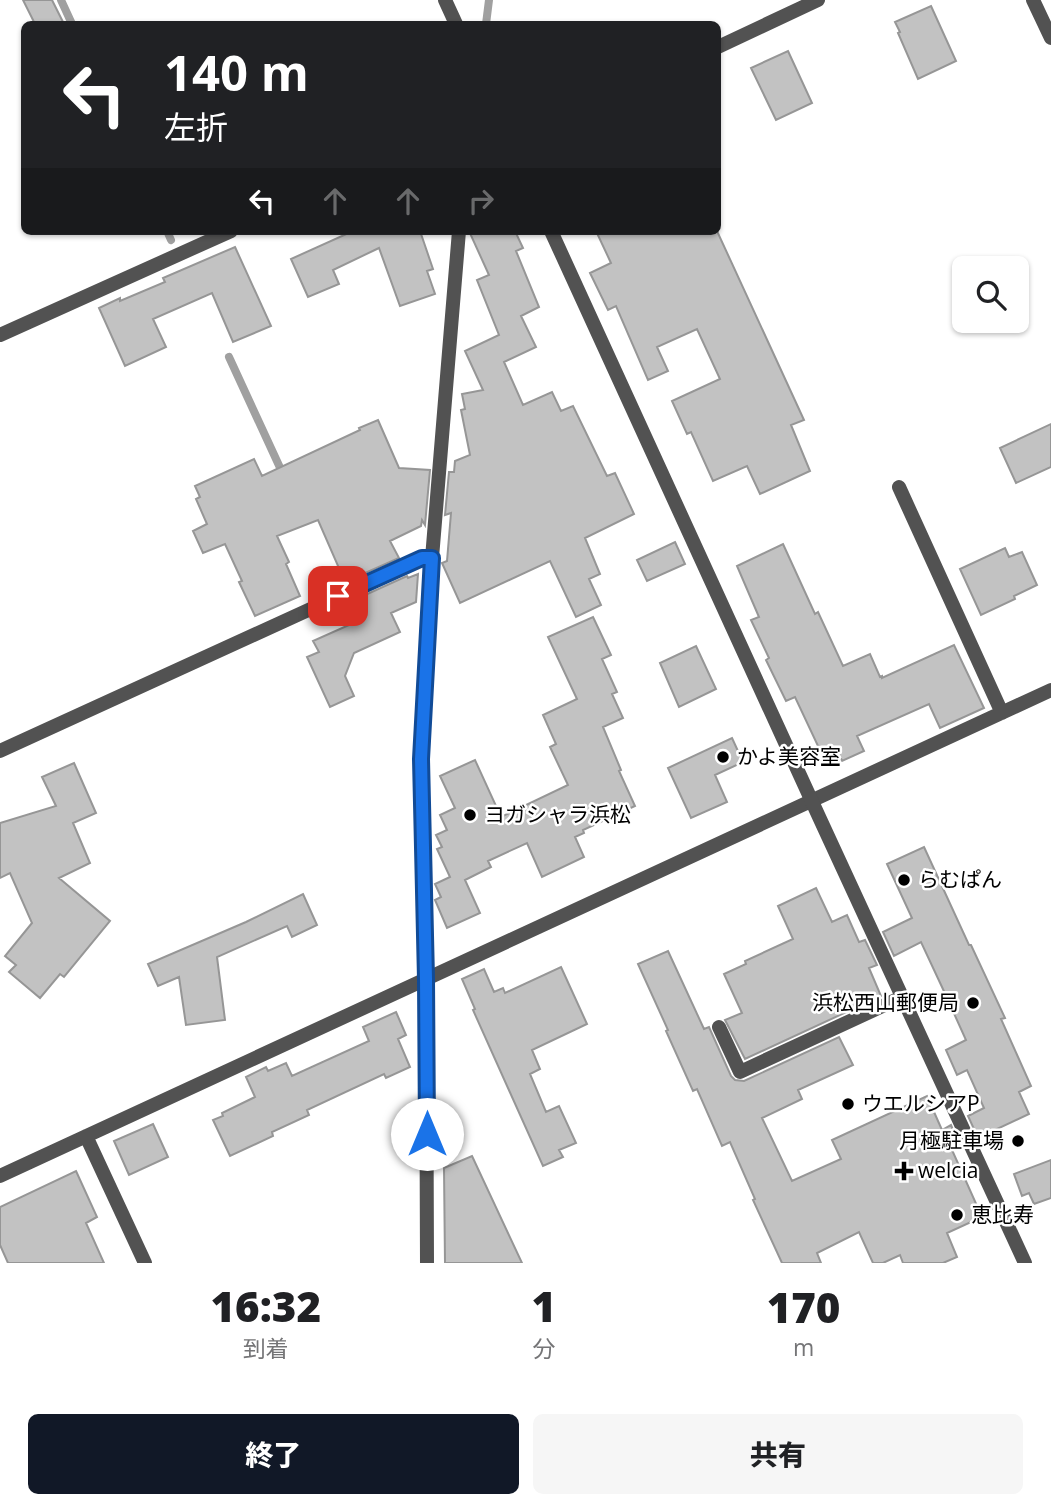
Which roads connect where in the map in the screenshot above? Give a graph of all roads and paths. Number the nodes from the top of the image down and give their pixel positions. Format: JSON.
{"nodes":[{"id":1,"x":445,"y":0,"type":"edge"},
{"id":2,"x":818,"y":0,"type":"edge"},
{"id":3,"x":1033,"y":0,"type":"edge"},
{"id":4,"x":455,"y":21,"type":"edge"},
{"id":5,"x":1051,"y":38,"type":"edge"},
{"id":6,"x":721,"y":46,"type":"edge"},
{"id":7,"x":222,"y":235,"type":"edge"},
{"id":8,"x":459,"y":235,"type":"edge"},
{"id":9,"x":553,"y":235,"type":"edge"},
{"id":10,"x":0,"y":335,"type":"edge"},
{"id":11,"x":899,"y":487,"type":"dead end"},
{"id":12,"x":432,"y":558,"type":"junction"},
{"id":13,"x":1051,"y":690,"type":"edge"},
{"id":14,"x":1002,"y":713,"type":"junction"},
{"id":15,"x":0,"y":751,"type":"edge"},
{"id":16,"x":811,"y":800,"type":"junction"},
{"id":17,"x":426,"y":979,"type":"junction"},
{"id":18,"x":902,"y":997,"type":"junction"},
{"id":19,"x":719,"y":1027,"type":"dead end"},
{"id":20,"x":86,"y":1136,"type":"junction"},
{"id":21,"x":0,"y":1176,"type":"edge"},
{"id":22,"x":145,"y":1263,"type":"edge"},
{"id":23,"x":427,"y":1263,"type":"edge"},
{"id":24,"x":1025,"y":1263,"type":"edge"}],
"edges":[{"from":1,"to":4,"type":"street"},
{"from":2,"to":6,"type":"street"},
{"from":3,"to":5,"type":"street"},
{"from":7,"to":10,"type":"street"},
{"from":8,"to":12,"type":"street"},
{"from":9,"to":16,"type":"street"},
{"from":11,"to":14,"type":"street"},
{"from":12,"to":15,"type":"street"},
{"from":12,"to":17,"type":"street"},
{"from":13,"to":14,"type":"street"},
{"from":14,"to":16,"type":"street"},
{"from":16,"to":17,"type":"street"},
{"from":16,"to":18,"type":"street"},
{"from":17,"to":20,"type":"street"},
{"from":17,"to":23,"type":"street"},
{"from":18,"to":19,"type":"street"},
{"from":18,"to":24,"type":"street"},
{"from":20,"to":21,"type":"street"},
{"from":20,"to":22,"type":"street"}]}
